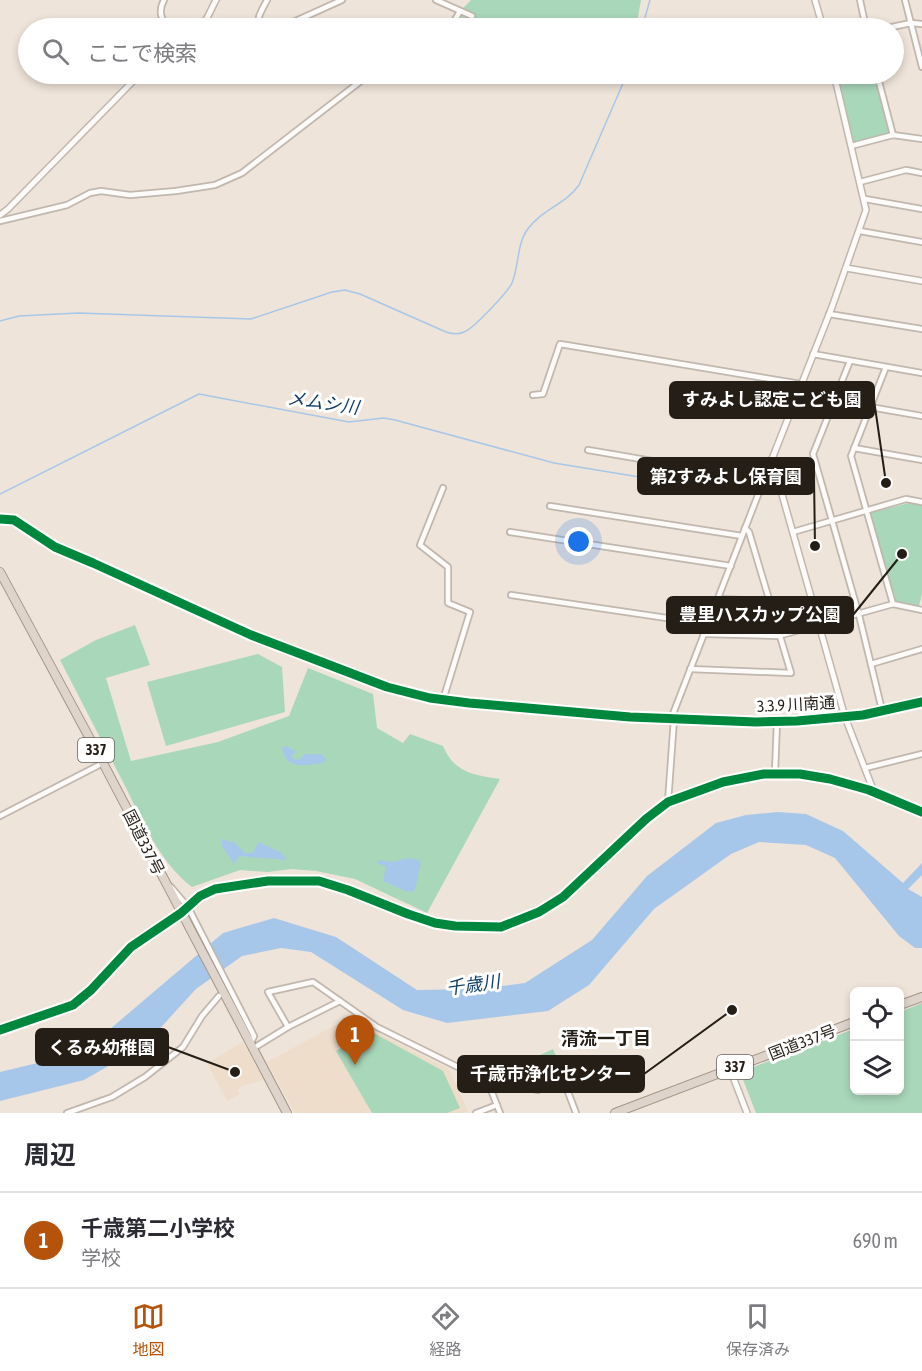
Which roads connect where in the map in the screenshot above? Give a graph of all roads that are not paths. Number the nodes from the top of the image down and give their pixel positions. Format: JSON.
{"nodes":[{"id":1,"x":164,"y":0,"type":"edge"},
{"id":2,"x":216,"y":0,"type":"edge"},
{"id":3,"x":267,"y":0,"type":"edge"},
{"id":4,"x":342,"y":0,"type":"edge"},
{"id":5,"x":815,"y":0,"type":"edge"},
{"id":6,"x":860,"y":0,"type":"edge"},
{"id":7,"x":905,"y":0,"type":"edge"},
{"id":8,"x":439,"y":1,"type":"edge"},
{"id":9,"x":332,"y":2,"type":"edge"},
{"id":10,"x":460,"y":11,"type":"junction"},
{"id":11,"x":472,"y":16,"type":"dead end"},
{"id":12,"x":162,"y":18,"type":"edge"},
{"id":13,"x":211,"y":18,"type":"edge"},
{"id":14,"x":259,"y":18,"type":"edge"},
{"id":15,"x":300,"y":18,"type":"edge"},
{"id":16,"x":456,"y":18,"type":"edge"},
{"id":17,"x":820,"y":18,"type":"edge"},
{"id":18,"x":864,"y":18,"type":"edge"},
{"id":19,"x":911,"y":23,"type":"junction"},
{"id":20,"x":904,"y":24,"type":"edge"},
{"id":21,"x":922,"y":24,"type":"edge"},
{"id":22,"x":922,"y":67,"type":"edge"},
{"id":23,"x":130,"y":84,"type":"edge"},
{"id":24,"x":357,"y":84,"type":"edge"},
{"id":25,"x":836,"y":84,"type":"edge"},
{"id":26,"x":880,"y":84,"type":"edge"},
{"id":27,"x":893,"y":135,"type":"junction"},
{"id":28,"x":922,"y":139,"type":"edge"},
{"id":29,"x":851,"y":146,"type":"junction"},
{"id":30,"x":922,"y":172,"type":"edge"},
{"id":31,"x":860,"y":182,"type":"junction"},
{"id":32,"x":865,"y":199,"type":"junction"},
{"id":33,"x":922,"y":209,"type":"edge"},
{"id":34,"x":0,"y":215,"type":"edge"},
{"id":35,"x":0,"y":221,"type":"edge"},
{"id":36,"x":860,"y":231,"type":"junction"},
{"id":37,"x":922,"y":242,"type":"edge"},
{"id":38,"x":846,"y":268,"type":"junction"},
{"id":39,"x":922,"y":281,"type":"edge"},
{"id":40,"x":829,"y":314,"type":"junction"},
{"id":41,"x":922,"y":329,"type":"edge"},
{"id":42,"x":813,"y":354,"type":"junction"},
{"id":43,"x":850,"y":361,"type":"junction"},
{"id":44,"x":886,"y":367,"type":"junction"},
{"id":45,"x":922,"y":373,"type":"edge"},
{"id":46,"x":801,"y":384,"type":"junction"},
{"id":47,"x":533,"y":394,"type":"dead end"},
{"id":48,"x":870,"y":407,"type":"junction"},
{"id":49,"x":922,"y":416,"type":"edge"},
{"id":50,"x":854,"y":448,"type":"junction"},
{"id":51,"x":588,"y":450,"type":"dead end"},
{"id":52,"x":772,"y":459,"type":"junction"},
{"id":53,"x":922,"y":460,"type":"edge"},
{"id":54,"x":764,"y":480,"type":"junction"},
{"id":55,"x":444,"y":488,"type":"dead end"},
{"id":56,"x":922,"y":502,"type":"edge"},
{"id":57,"x":549,"y":506,"type":"dead end"},
{"id":58,"x":866,"y":511,"type":"junction"},
{"id":59,"x":0,"y":519,"type":"edge"},
{"id":60,"x":832,"y":521,"type":"junction"},
{"id":61,"x":745,"y":528,"type":"junction"},
{"id":62,"x":510,"y":532,"type":"dead end"},
{"id":63,"x":793,"y":532,"type":"junction"},
{"id":64,"x":742,"y":536,"type":"junction"},
{"id":65,"x":731,"y":566,"type":"junction"},
{"id":66,"x":0,"y":572,"type":"edge"},
{"id":67,"x":511,"y":595,"type":"dead end"},
{"id":68,"x":718,"y":599,"type":"junction"},
{"id":69,"x":770,"y":601,"type":"junction"},
{"id":70,"x":893,"y":604,"type":"junction"},
{"id":71,"x":922,"y":609,"type":"edge"},
{"id":72,"x":859,"y":615,"type":"junction"},
{"id":73,"x":820,"y":626,"type":"junction"},
{"id":74,"x":704,"y":634,"type":"junction"},
{"id":75,"x":780,"y":636,"type":"junction"},
{"id":76,"x":922,"y":649,"type":"edge"},
{"id":77,"x":871,"y":664,"type":"junction"},
{"id":78,"x":690,"y":669,"type":"junction"},
{"id":79,"x":443,"y":700,"type":"junction"},
{"id":80,"x":922,"y":702,"type":"edge"},
{"id":81,"x":882,"y":710,"type":"junction"},
{"id":82,"x":845,"y":717,"type":"junction"},
{"id":83,"x":673,"y":719,"type":"junction"},
{"id":84,"x":777,"y":721,"type":"junction"},
{"id":85,"x":922,"y":754,"type":"edge"},
{"id":86,"x":103,"y":763,"type":"junction"},
{"id":87,"x":865,"y":768,"type":"junction"},
{"id":88,"x":775,"y":773,"type":"junction"},
{"id":89,"x":874,"y":792,"type":"junction"},
{"id":90,"x":668,"y":802,"type":"junction"},
{"id":91,"x":922,"y":812,"type":"edge"},
{"id":92,"x":0,"y":816,"type":"edge"},
{"id":93,"x":184,"y":910,"type":"junction"},
{"id":94,"x":219,"y":996,"type":"dead end"},
{"id":95,"x":922,"y":997,"type":"edge"},
{"id":96,"x":340,"y":1001,"type":"junction"},
{"id":97,"x":904,"y":1004,"type":"edge"},
{"id":98,"x":850,"y":1024,"type":"edge"},
{"id":99,"x":288,"y":1027,"type":"junction"},
{"id":100,"x":0,"y":1030,"type":"edge"},
{"id":101,"x":252,"y":1046,"type":"junction"},
{"id":102,"x":730,"y":1069,"type":"junction"},
{"id":103,"x":488,"y":1082,"type":"junction"},
{"id":104,"x":497,"y":1105,"type":"junction"},
{"id":105,"x":625,"y":1111,"type":"edge"},
{"id":106,"x":67,"y":1113,"type":"edge"},
{"id":107,"x":287,"y":1113,"type":"edge"},
{"id":108,"x":476,"y":1113,"type":"edge"},
{"id":109,"x":500,"y":1113,"type":"edge"},
{"id":110,"x":576,"y":1113,"type":"edge"},
{"id":111,"x":615,"y":1113,"type":"edge"},
{"id":112,"x":747,"y":1113,"type":"edge"}],
"edges":[{"from":1,"to":12,"type":"street"},
{"from":2,"to":13,"type":"street"},
{"from":3,"to":14,"type":"street"},
{"from":4,"to":9,"type":"street"},
{"from":5,"to":17,"type":"street"},
{"from":6,"to":18,"type":"street"},
{"from":7,"to":19,"type":"street"},
{"from":8,"to":10,"type":"street"},
{"from":9,"to":15,"type":"street"},
{"from":10,"to":11,"type":"street"},
{"from":10,"to":16,"type":"street"},
{"from":19,"to":20,"type":"street"},
{"from":19,"to":21,"type":"street"},
{"from":19,"to":22,"type":"street"},
{"from":23,"to":34,"type":"street"},
{"from":24,"to":35,"type":"street"},
{"from":25,"to":29,"type":"street"},
{"from":26,"to":27,"type":"street"},
{"from":27,"to":28,"type":"street"},
{"from":27,"to":29,"type":"street"},
{"from":29,"to":31,"type":"street"},
{"from":30,"to":31,"type":"street"},
{"from":31,"to":32,"type":"street"},
{"from":32,"to":33,"type":"street"},
{"from":32,"to":36,"type":"street"},
{"from":36,"to":37,"type":"street"},
{"from":36,"to":38,"type":"street"},
{"from":38,"to":39,"type":"street"},
{"from":38,"to":40,"type":"street"},
{"from":40,"to":41,"type":"street"},
{"from":40,"to":42,"type":"street"},
{"from":42,"to":43,"type":"street"},
{"from":42,"to":46,"type":"street"},
{"from":43,"to":44,"type":"street"},
{"from":43,"to":60,"type":"street"},
{"from":44,"to":45,"type":"street"},
{"from":44,"to":48,"type":"street"},
{"from":46,"to":47,"type":"street"},
{"from":46,"to":52,"type":"street"},
{"from":48,"to":49,"type":"street"},
{"from":48,"to":50,"type":"street"},
{"from":50,"to":53,"type":"street"},
{"from":50,"to":58,"type":"street"},
{"from":51,"to":54,"type":"street"},
{"from":52,"to":54,"type":"street"},
{"from":52,"to":63,"type":"street"},
{"from":54,"to":61,"type":"street"},
{"from":55,"to":79,"type":"street"},
{"from":56,"to":58,"type":"street"},
{"from":57,"to":64,"type":"street"},
{"from":58,"to":60,"type":"street"},
{"from":58,"to":70,"type":"street"},
{"from":59,"to":79,"type":"street","name":"3.3.9 川南通"},
{"from":60,"to":63,"type":"street"},
{"from":60,"to":72,"type":"street"},
{"from":61,"to":64,"type":"street"},
{"from":61,"to":69,"type":"street"},
{"from":62,"to":65,"type":"street"},
{"from":63,"to":73,"type":"street"},
{"from":64,"to":65,"type":"street"},
{"from":65,"to":68,"type":"street"},
{"from":66,"to":86,"type":"highway","name":"国道337号","number":"337"},
{"from":67,"to":74,"type":"street"},
{"from":68,"to":69,"type":"street"},
{"from":68,"to":74,"type":"street"},
{"from":69,"to":75,"type":"street"},
{"from":70,"to":71,"type":"street"},
{"from":70,"to":72,"type":"street"},
{"from":72,"to":73,"type":"street"},
{"from":72,"to":77,"type":"street"},
{"from":73,"to":75,"type":"street"},
{"from":73,"to":82,"type":"street"},
{"from":74,"to":75,"type":"street"},
{"from":74,"to":78,"type":"street"},
{"from":75,"to":78,"type":"street"},
{"from":76,"to":77,"type":"street"},
{"from":77,"to":81,"type":"street"},
{"from":78,"to":83,"type":"street"},
{"from":79,"to":83,"type":"street","name":"3.3.9 川南通"},
{"from":80,"to":81,"type":"street","name":"3.3.9 川南通"},
{"from":81,"to":82,"type":"street","name":"3.3.9 川南通"},
{"from":82,"to":84,"type":"street","name":"3.3.9 川南通"},
{"from":82,"to":87,"type":"street"},
{"from":83,"to":84,"type":"street","name":"3.3.9 川南通"},
{"from":83,"to":90,"type":"street"},
{"from":84,"to":88,"type":"street"},
{"from":85,"to":87,"type":"street"},
{"from":86,"to":92,"type":"street"},
{"from":86,"to":93,"type":"highway","name":"国道337号","number":"337"},
{"from":87,"to":89,"type":"street"},
{"from":88,"to":89,"type":"street"},
{"from":88,"to":90,"type":"street"},
{"from":89,"to":91,"type":"street"},
{"from":90,"to":93,"type":"street"},
{"from":93,"to":100,"type":"street"},
{"from":93,"to":101,"type":"highway","name":"国道337号","number":"337"},
{"from":94,"to":106,"type":"street"},
{"from":95,"to":97,"type":"highway"},
{"from":96,"to":99,"type":"street"},
{"from":96,"to":99,"type":"street"},
{"from":96,"to":103,"type":"street"},
{"from":98,"to":102,"type":"highway","name":"国道337号","number":"337"},
{"from":99,"to":101,"type":"street"},
{"from":101,"to":107,"type":"highway","name":"国道337号","number":"337"},
{"from":102,"to":105,"type":"highway","name":"国道337号","number":"337"},
{"from":102,"to":112,"type":"street"},
{"from":103,"to":104,"type":"street"},
{"from":103,"to":110,"type":"street"},
{"from":104,"to":108,"type":"street"},
{"from":104,"to":109,"type":"street"},
{"from":105,"to":111,"type":"highway","name":"国道337号","number":"337"}]}
